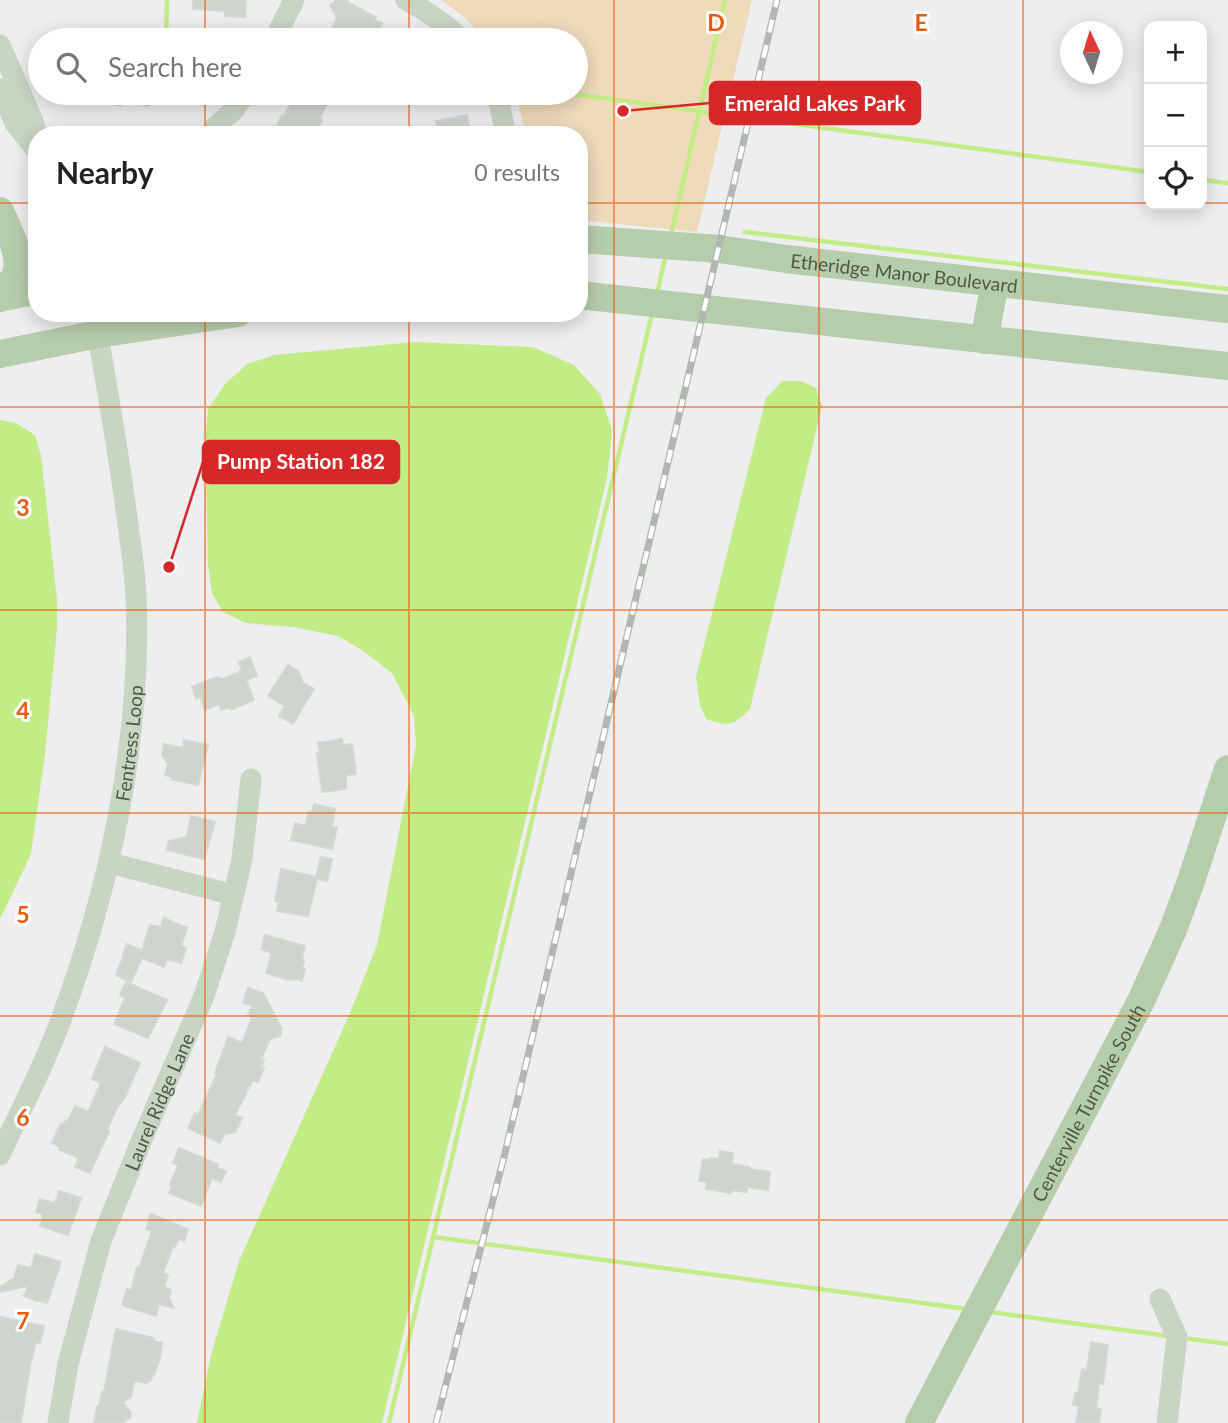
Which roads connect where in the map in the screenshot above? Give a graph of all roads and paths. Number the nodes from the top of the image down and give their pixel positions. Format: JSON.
{"nodes":[{"id":1,"x":294,"y":0,"type":"edge"},
{"id":2,"x":406,"y":0,"type":"edge"},
{"id":3,"x":280,"y":28,"type":"edge"},
{"id":4,"x":449,"y":28,"type":"edge"},
{"id":5,"x":0,"y":45,"type":"edge"},
{"id":6,"x":0,"y":89,"type":"edge"},
{"id":7,"x":238,"y":105,"type":"edge"},
{"id":8,"x":500,"y":105,"type":"edge"},
{"id":9,"x":34,"y":126,"type":"edge"},
{"id":10,"x":216,"y":126,"type":"edge"},
{"id":11,"x":504,"y":126,"type":"edge"},
{"id":12,"x":28,"y":140,"type":"edge"},
{"id":13,"x":0,"y":211,"type":"edge"},
{"id":14,"x":588,"y":240,"type":"edge"},
{"id":15,"x":995,"y":282,"type":"junction"},
{"id":16,"x":0,"y":290,"type":"edge"},
{"id":17,"x":28,"y":292,"type":"edge"},
{"id":18,"x":588,"y":296,"type":"edge"},
{"id":19,"x":0,"y":298,"type":"edge"},
{"id":20,"x":1228,"y":309,"type":"edge"},
{"id":21,"x":122,"y":322,"type":"edge"},
{"id":22,"x":96,"y":324,"type":"edge"},
{"id":23,"x":984,"y":340,"type":"junction"},
{"id":24,"x":0,"y":354,"type":"edge"},
{"id":25,"x":1228,"y":366,"type":"edge"},
{"id":26,"x":1228,"y":769,"type":"edge"},
{"id":27,"x":251,"y":779,"type":"dead end"},
{"id":28,"x":110,"y":863,"type":"junction"},
{"id":29,"x":234,"y":895,"type":"junction"},
{"id":30,"x":0,"y":1155,"type":"edge"},
{"id":31,"x":1160,"y":1299,"type":"dead end"},
{"id":32,"x":58,"y":1423,"type":"edge"},
{"id":33,"x":919,"y":1423,"type":"edge"},
{"id":34,"x":1167,"y":1423,"type":"edge"}],
"edges":[{"from":1,"to":3,"type":"street"},
{"from":2,"to":4,"type":"street"},
{"from":5,"to":9,"type":"street"},
{"from":6,"to":12,"type":"street"},
{"from":7,"to":10,"type":"street"},
{"from":8,"to":11,"type":"street"},
{"from":13,"to":16,"type":"main road"},
{"from":14,"to":15,"type":"main road","name":"Etheridge Manor Boulevard"},
{"from":15,"to":20,"type":"main road","name":"Etheridge Manor Boulevard"},
{"from":15,"to":23,"type":"main road"},
{"from":17,"to":19,"type":"main road"},
{"from":18,"to":23,"type":"main road"},
{"from":21,"to":22,"type":"main road"},
{"from":22,"to":24,"type":"main road"},
{"from":22,"to":28,"type":"street","name":"Fentress Loop"},
{"from":23,"to":25,"type":"main road"},
{"from":26,"to":33,"type":"main road","name":"Centerville Turnpike South"},
{"from":27,"to":29,"type":"street","name":"Laurel Ridge Lane"},
{"from":28,"to":29,"type":"street"},
{"from":28,"to":30,"type":"street","name":"Fentress Loop"},
{"from":29,"to":32,"type":"street","name":"Laurel Ridge Lane"},
{"from":31,"to":34,"type":"street"}]}
